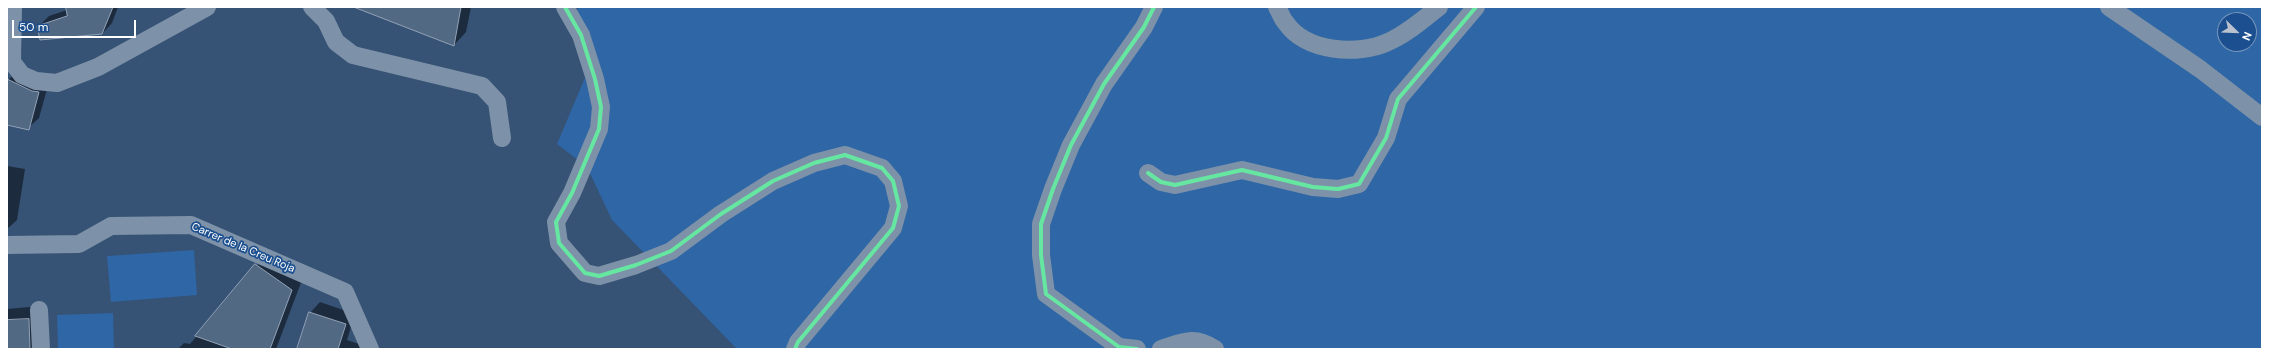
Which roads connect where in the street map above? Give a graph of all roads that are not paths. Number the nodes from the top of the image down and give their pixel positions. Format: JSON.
{"nodes":[{"id":1,"x":13,"y":7,"type":"edge"},
{"id":2,"x":207,"y":7,"type":"edge"},
{"id":3,"x":312,"y":7,"type":"edge"},
{"id":4,"x":565,"y":7,"type":"edge"},
{"id":5,"x":1154,"y":7,"type":"edge"},
{"id":6,"x":1277,"y":7,"type":"edge"},
{"id":7,"x":1439,"y":7,"type":"edge"},
{"id":8,"x":1476,"y":7,"type":"edge"},
{"id":9,"x":2109,"y":7,"type":"edge"},
{"id":10,"x":2262,"y":117,"type":"edge"},
{"id":11,"x":502,"y":138,"type":"dead end"},
{"id":12,"x":1148,"y":172,"type":"dead end"},
{"id":13,"x":7,"y":245,"type":"edge"},
{"id":14,"x":39,"y":310,"type":"dead end"},
{"id":15,"x":41,"y":349,"type":"edge"},
{"id":16,"x":370,"y":349,"type":"edge"},
{"id":17,"x":796,"y":349,"type":"edge"},
{"id":18,"x":1137,"y":349,"type":"edge"},
{"id":19,"x":1161,"y":349,"type":"edge"},
{"id":20,"x":1214,"y":349,"type":"edge"}],
"edges":[{"from":1,"to":2,"type":"street"},
{"from":3,"to":11,"type":"street"},
{"from":4,"to":17,"type":"street"},
{"from":5,"to":18,"type":"street"},
{"from":6,"to":7,"type":"street"},
{"from":8,"to":12,"type":"street"},
{"from":9,"to":10,"type":"street"},
{"from":13,"to":16,"type":"street","name":"Carrer de la Creu Roja"},
{"from":14,"to":15,"type":"street"},
{"from":19,"to":20,"type":"street"}]}
